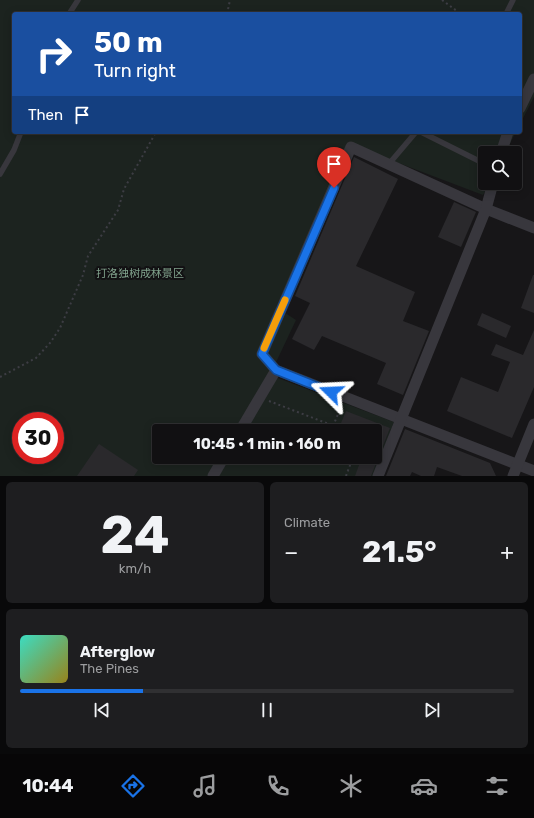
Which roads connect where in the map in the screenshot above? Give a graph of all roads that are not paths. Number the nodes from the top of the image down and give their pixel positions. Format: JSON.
{"nodes":[{"id":1,"x":78,"y":0,"type":"edge"},
{"id":2,"x":513,"y":0,"type":"edge"},
{"id":3,"x":70,"y":12,"type":"edge"},
{"id":4,"x":507,"y":12,"type":"edge"},
{"id":5,"x":534,"y":79,"type":"edge"},
{"id":6,"x":522,"y":104,"type":"edge"},
{"id":7,"x":20,"y":134,"type":"edge"},
{"id":8,"x":414,"y":134,"type":"edge"},
{"id":9,"x":425,"y":134,"type":"edge"},
{"id":10,"x":507,"y":134,"type":"edge"},
{"id":11,"x":503,"y":146,"type":"edge"},
{"id":12,"x":478,"y":160,"type":"edge"},
{"id":13,"x":388,"y":165,"type":"junction"},
{"id":14,"x":0,"y":174,"type":"edge"},
{"id":15,"x":491,"y":190,"type":"edge"},
{"id":16,"x":486,"y":209,"type":"junction"},
{"id":17,"x":534,"y":228,"type":"edge"},
{"id":18,"x":276,"y":370,"type":"junction"},
{"id":19,"x":400,"y":419,"type":"junction"},
{"id":20,"x":244,"y":424,"type":"edge"},
{"id":21,"x":534,"y":424,"type":"edge"},
{"id":22,"x":220,"y":464,"type":"edge"},
{"id":23,"x":518,"y":465,"type":"junction"},
{"id":24,"x":534,"y":471,"type":"edge"},
{"id":25,"x":213,"y":476,"type":"edge"},
{"id":26,"x":378,"y":476,"type":"edge"},
{"id":27,"x":514,"y":476,"type":"edge"}],
"edges":[{"from":1,"to":3,"type":"lane"},
{"from":2,"to":4,"type":"lane"},
{"from":5,"to":6,"type":"street"},
{"from":7,"to":14,"type":"lane"},
{"from":8,"to":13,"type":"lane"},
{"from":9,"to":12,"type":"lane"},
{"from":10,"to":11,"type":"street"},
{"from":13,"to":16,"type":"street"},
{"from":13,"to":18,"type":"street"},
{"from":15,"to":16,"type":"street"},
{"from":16,"to":17,"type":"street"},
{"from":16,"to":19,"type":"street"},
{"from":18,"to":19,"type":"street"},
{"from":18,"to":20,"type":"street"},
{"from":19,"to":23,"type":"street"},
{"from":19,"to":26,"type":"street"},
{"from":21,"to":23,"type":"street"},
{"from":22,"to":25,"type":"street"},
{"from":23,"to":24,"type":"street"},
{"from":23,"to":27,"type":"street"}]}
